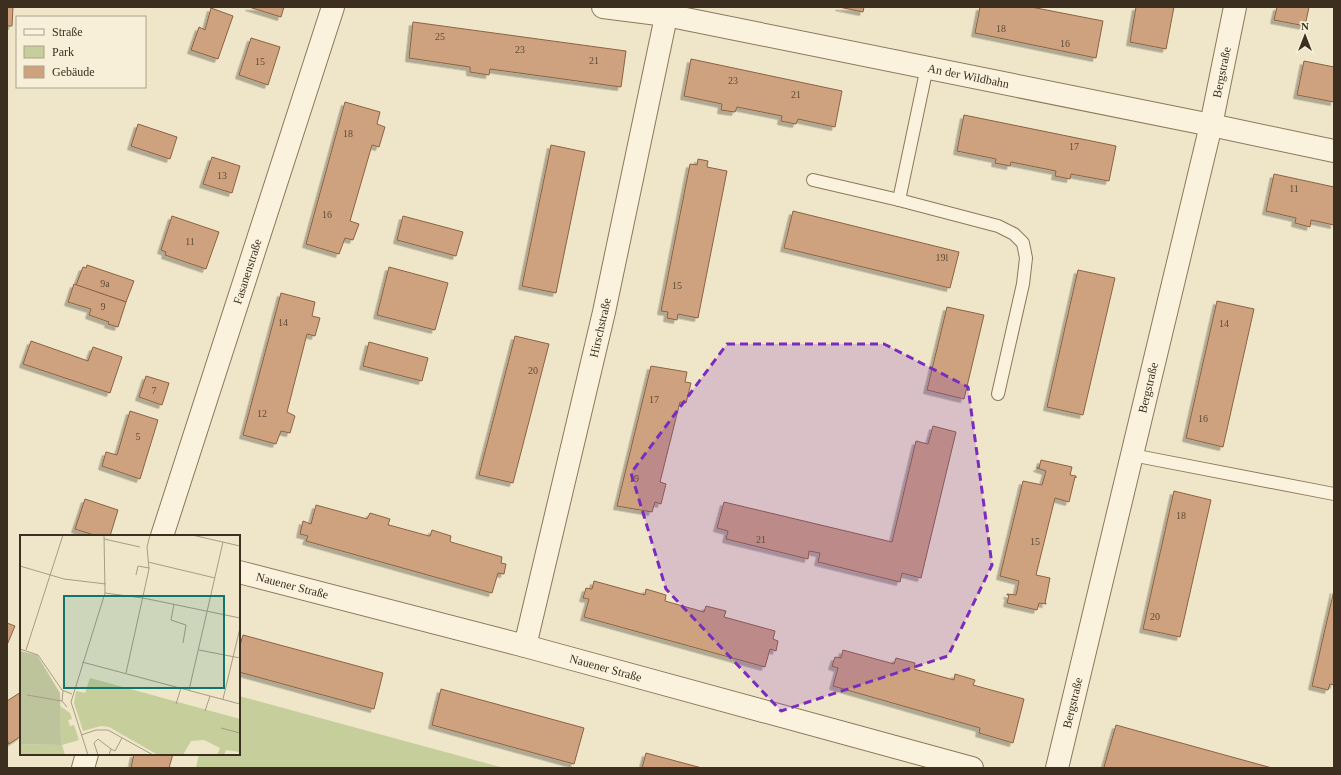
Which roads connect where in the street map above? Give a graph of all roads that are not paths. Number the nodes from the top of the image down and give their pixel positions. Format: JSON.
{"nodes":[{"id":1,"x":333,"y":7,"type":"edge"},
{"id":2,"x":602,"y":7,"type":"edge"},
{"id":3,"x":1235,"y":7,"type":"edge"},
{"id":4,"x":667,"y":11,"type":"edge"},
{"id":5,"x":927,"y":68,"type":"junction"},
{"id":6,"x":1211,"y":125,"type":"junction"},
{"id":7,"x":1334,"y":151,"type":"edge"},
{"id":8,"x":813,"y":180,"type":"dead end"},
{"id":9,"x":899,"y":200,"type":"junction"},
{"id":10,"x":998,"y":394,"type":"dead end"},
{"id":11,"x":1132,"y":454,"type":"junction"},
{"id":12,"x":1334,"y":494,"type":"edge"},
{"id":13,"x":162,"y":535,"type":"edge"},
{"id":14,"x":240,"y":572,"type":"edge"},
{"id":15,"x":525,"y":646,"type":"junction"},
{"id":16,"x":87,"y":755,"type":"edge"},
{"id":17,"x":83,"y":768,"type":"edge"},
{"id":18,"x":972,"y":768,"type":"edge"},
{"id":19,"x":1057,"y":768,"type":"edge"}],
"edges":[{"from":1,"to":13,"type":"street","name":"Fasanenstraße"},
{"from":2,"to":4,"type":"street","name":"An der Wildbahn"},
{"from":3,"to":6,"type":"street","name":"Bergstraße"},
{"from":4,"to":5,"type":"street","name":"An der Wildbahn"},
{"from":4,"to":15,"type":"street","name":"Hirschstraße"},
{"from":5,"to":6,"type":"street","name":"An der Wildbahn"},
{"from":5,"to":9,"type":"lane"},
{"from":6,"to":7,"type":"street","name":"An der Wildbahn"},
{"from":6,"to":11,"type":"street","name":"Bergstraße"},
{"from":8,"to":9,"type":"lane"},
{"from":9,"to":10,"type":"lane"},
{"from":11,"to":12,"type":"lane"},
{"from":11,"to":19,"type":"street","name":"Bergstraße"},
{"from":14,"to":15,"type":"street","name":"Nauener Straße"},
{"from":15,"to":18,"type":"street","name":"Nauener Straße"},
{"from":16,"to":17,"type":"street"}]}
